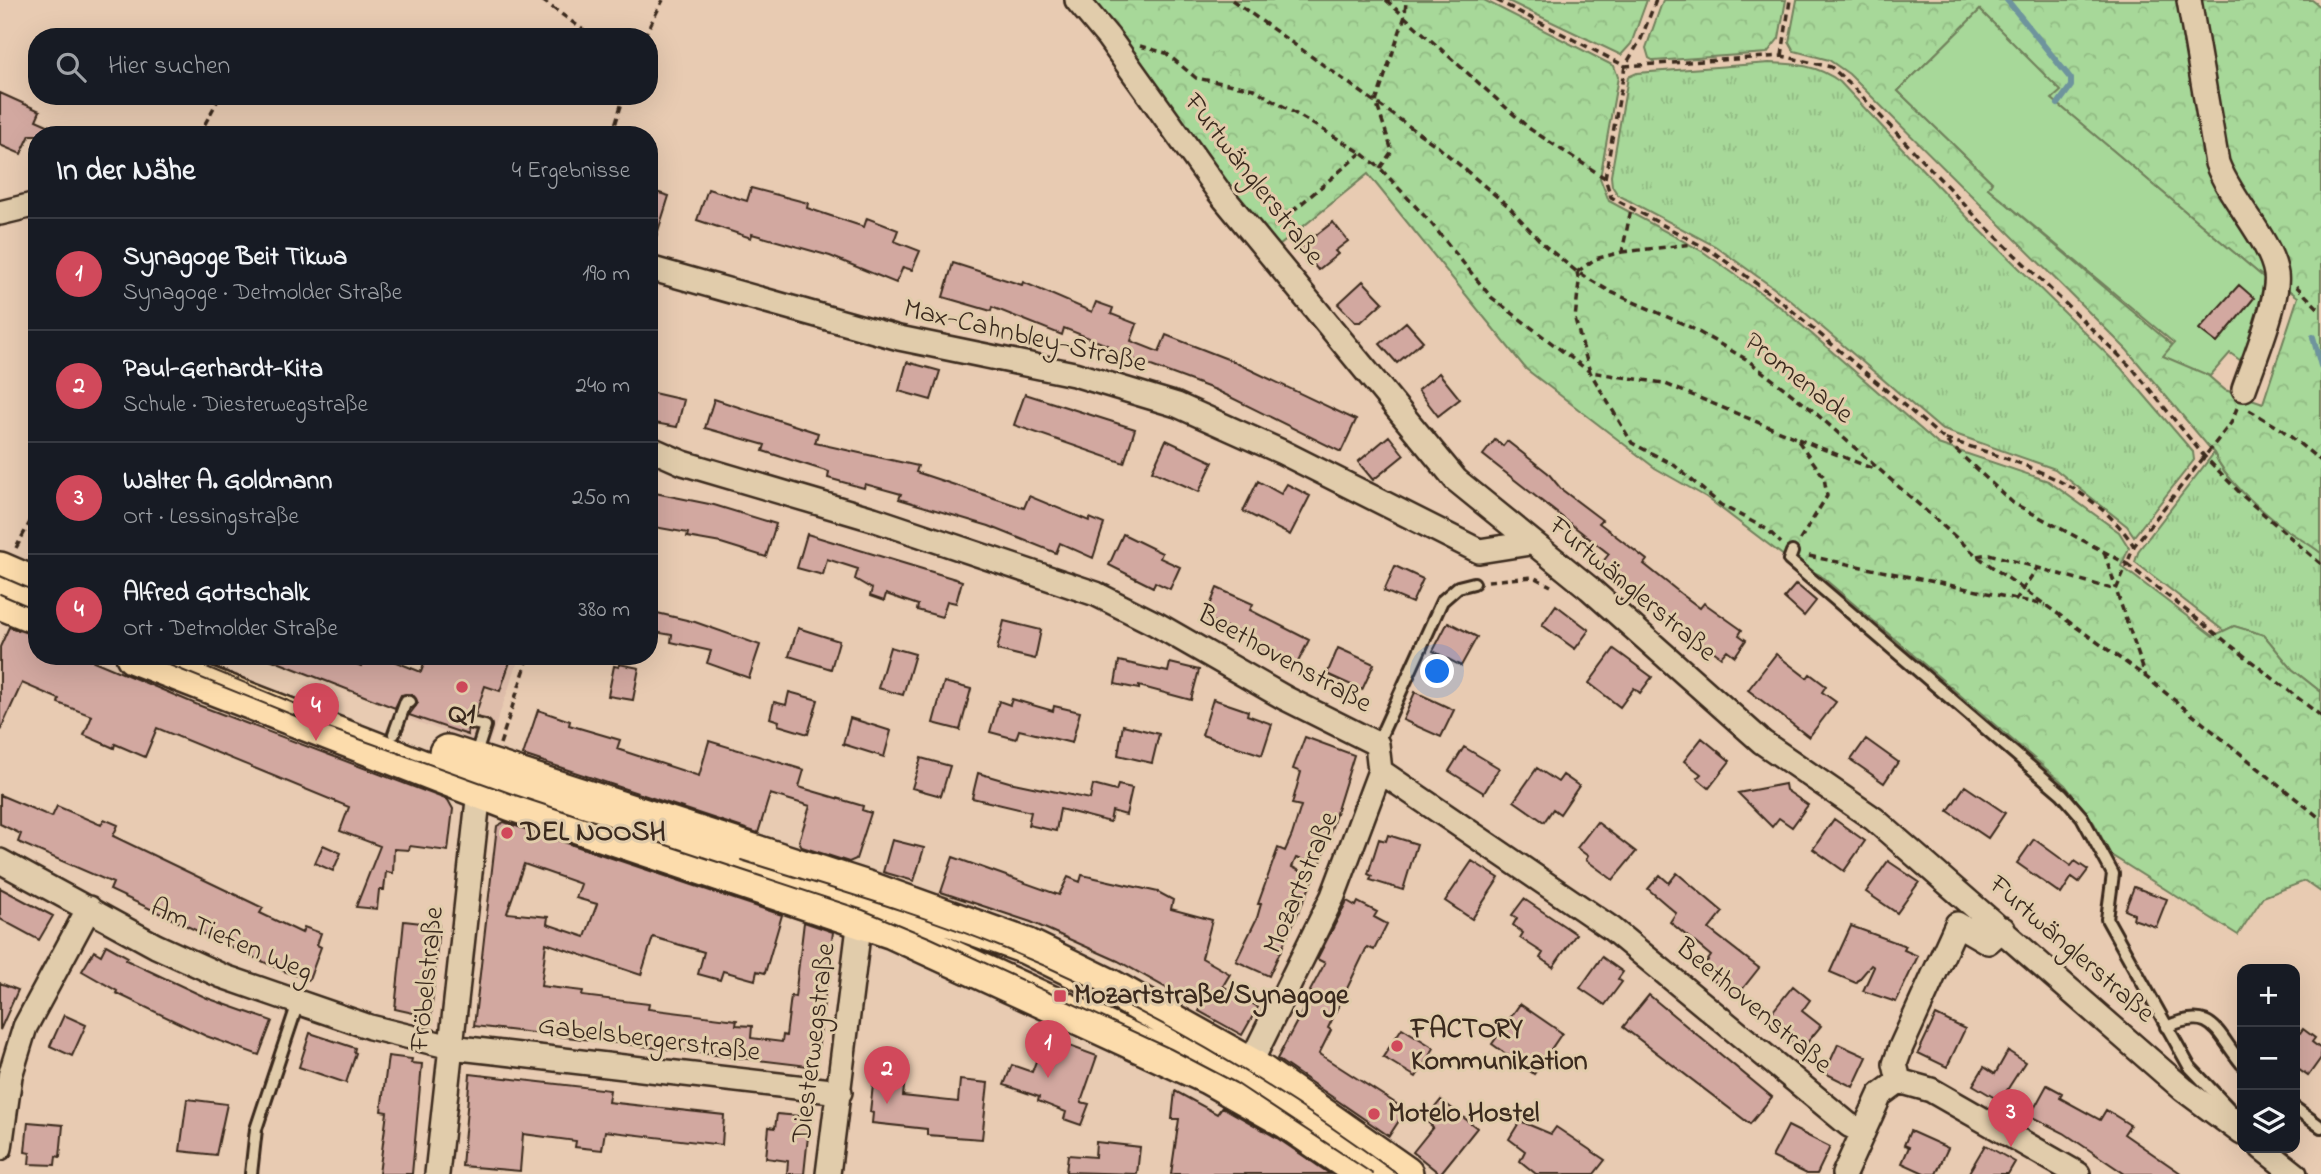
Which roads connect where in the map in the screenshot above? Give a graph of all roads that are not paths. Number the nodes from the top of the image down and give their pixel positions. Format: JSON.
{"nodes":[{"id":1,"x":1077,"y":0,"type":"edge"},
{"id":2,"x":2189,"y":0,"type":"edge"},
{"id":3,"x":28,"y":206,"type":"edge"},
{"id":4,"x":0,"y":213,"type":"edge"},
{"id":5,"x":658,"y":278,"type":"edge"},
{"id":6,"x":2244,"y":389,"type":"dead end"},
{"id":7,"x":658,"y":452,"type":"edge"},
{"id":8,"x":1530,"y":543,"type":"junction"},
{"id":9,"x":1792,"y":552,"type":"road end"},
{"id":10,"x":1,"y":581,"type":"edge"},
{"id":11,"x":1474,"y":583,"type":"road end"},
{"id":12,"x":28,"y":585,"type":"edge"},
{"id":13,"x":28,"y":607,"type":"edge"},
{"id":14,"x":162,"y":665,"type":"edge"},
{"id":15,"x":217,"y":665,"type":"edge"},
{"id":16,"x":410,"y":702,"type":"dead end"},
{"id":17,"x":472,"y":723,"type":"dead end"},
{"id":18,"x":394,"y":734,"type":"junction"},
{"id":19,"x":1377,"y":744,"type":"junction"},
{"id":20,"x":484,"y":767,"type":"junction"},
{"id":21,"x":1380,"y":771,"type":"junction"},
{"id":22,"x":0,"y":861,"type":"edge"},
{"id":23,"x":865,"y":904,"type":"junction"},
{"id":24,"x":89,"y":908,"type":"junction"},
{"id":25,"x":2003,"y":929,"type":"junction"},
{"id":26,"x":298,"y":1003,"type":"junction"},
{"id":27,"x":2166,"y":1027,"type":"junction"},
{"id":28,"x":451,"y":1047,"type":"junction"},
{"id":29,"x":2237,"y":1057,"type":"edge"},
{"id":30,"x":1243,"y":1078,"type":"junction"},
{"id":31,"x":1899,"y":1082,"type":"junction"},
{"id":32,"x":840,"y":1092,"type":"junction"},
{"id":33,"x":2300,"y":1112,"type":"edge"},
{"id":34,"x":2237,"y":1117,"type":"edge"},
{"id":35,"x":2321,"y":1128,"type":"edge"},
{"id":36,"x":2237,"y":1129,"type":"edge"},
{"id":37,"x":1863,"y":1131,"type":"junction"},
{"id":38,"x":0,"y":1148,"type":"edge"},
{"id":39,"x":251,"y":1174,"type":"edge"},
{"id":40,"x":437,"y":1174,"type":"edge"},
{"id":41,"x":828,"y":1174,"type":"edge"},
{"id":42,"x":1365,"y":1174,"type":"edge"},
{"id":43,"x":1405,"y":1174,"type":"edge"},
{"id":44,"x":1844,"y":1174,"type":"edge"},
{"id":45,"x":2078,"y":1174,"type":"edge"}],
"edges":[{"from":1,"to":8,"type":"street","name":"Furtwänglerstraße"},
{"from":2,"to":6,"type":"street"},
{"from":3,"to":4,"type":"street"},
{"from":5,"to":8,"type":"street","name":"Max-Cahnbley-Straße"},
{"from":7,"to":19,"type":"street","name":"Beethovenstraße"},
{"from":8,"to":25,"type":"street","name":"Furtwänglerstraße"},
{"from":9,"to":27,"type":"lane","name":"Furtwänglerstraße"},
{"from":10,"to":12,"type":"main road"},
{"from":10,"to":13,"type":"main road"},
{"from":11,"to":19,"type":"lane"},
{"from":14,"to":20,"type":"main road"},
{"from":15,"to":18,"type":"main road"},
{"from":16,"to":18,"type":"lane"},
{"from":17,"to":20,"type":"lane"},
{"from":18,"to":20,"type":"main road"},
{"from":19,"to":21,"type":"street","name":"Beethovenstraße"},
{"from":20,"to":23,"type":"main road"},
{"from":20,"to":28,"type":"street","name":"Fröbelstraße"},
{"from":21,"to":30,"type":"street","name":"Mozartstraße"},
{"from":21,"to":37,"type":"street","name":"Beethovenstraße"},
{"from":22,"to":24,"type":"street","name":"Am Tiefen Weg"},
{"from":23,"to":30,"type":"main road"},
{"from":23,"to":32,"type":"street","name":"Diesterwegstraße"},
{"from":24,"to":26,"type":"street","name":"Am Tiefen Weg"},
{"from":24,"to":38,"type":"street"},
{"from":25,"to":31,"type":"street"},
{"from":25,"to":36,"type":"street","name":"Furtwänglerstraße"},
{"from":26,"to":28,"type":"street","name":"Am Tiefen Weg"},
{"from":26,"to":39,"type":"lane"},
{"from":27,"to":29,"type":"lane","name":"Furtwänglerstraße"},
{"from":27,"to":34,"type":"lane","name":"Furtwänglerstraße"},
{"from":28,"to":32,"type":"street","name":"Gabelsbergerstraße"},
{"from":28,"to":40,"type":"street","name":"Fröbelstraße"},
{"from":30,"to":42,"type":"main road"},
{"from":30,"to":43,"type":"main road"},
{"from":31,"to":37,"type":"street"},
{"from":31,"to":45,"type":"street"},
{"from":32,"to":41,"type":"street","name":"Diesterwegstraße"},
{"from":33,"to":35,"type":"lane"},
{"from":37,"to":44,"type":"street"}]}
